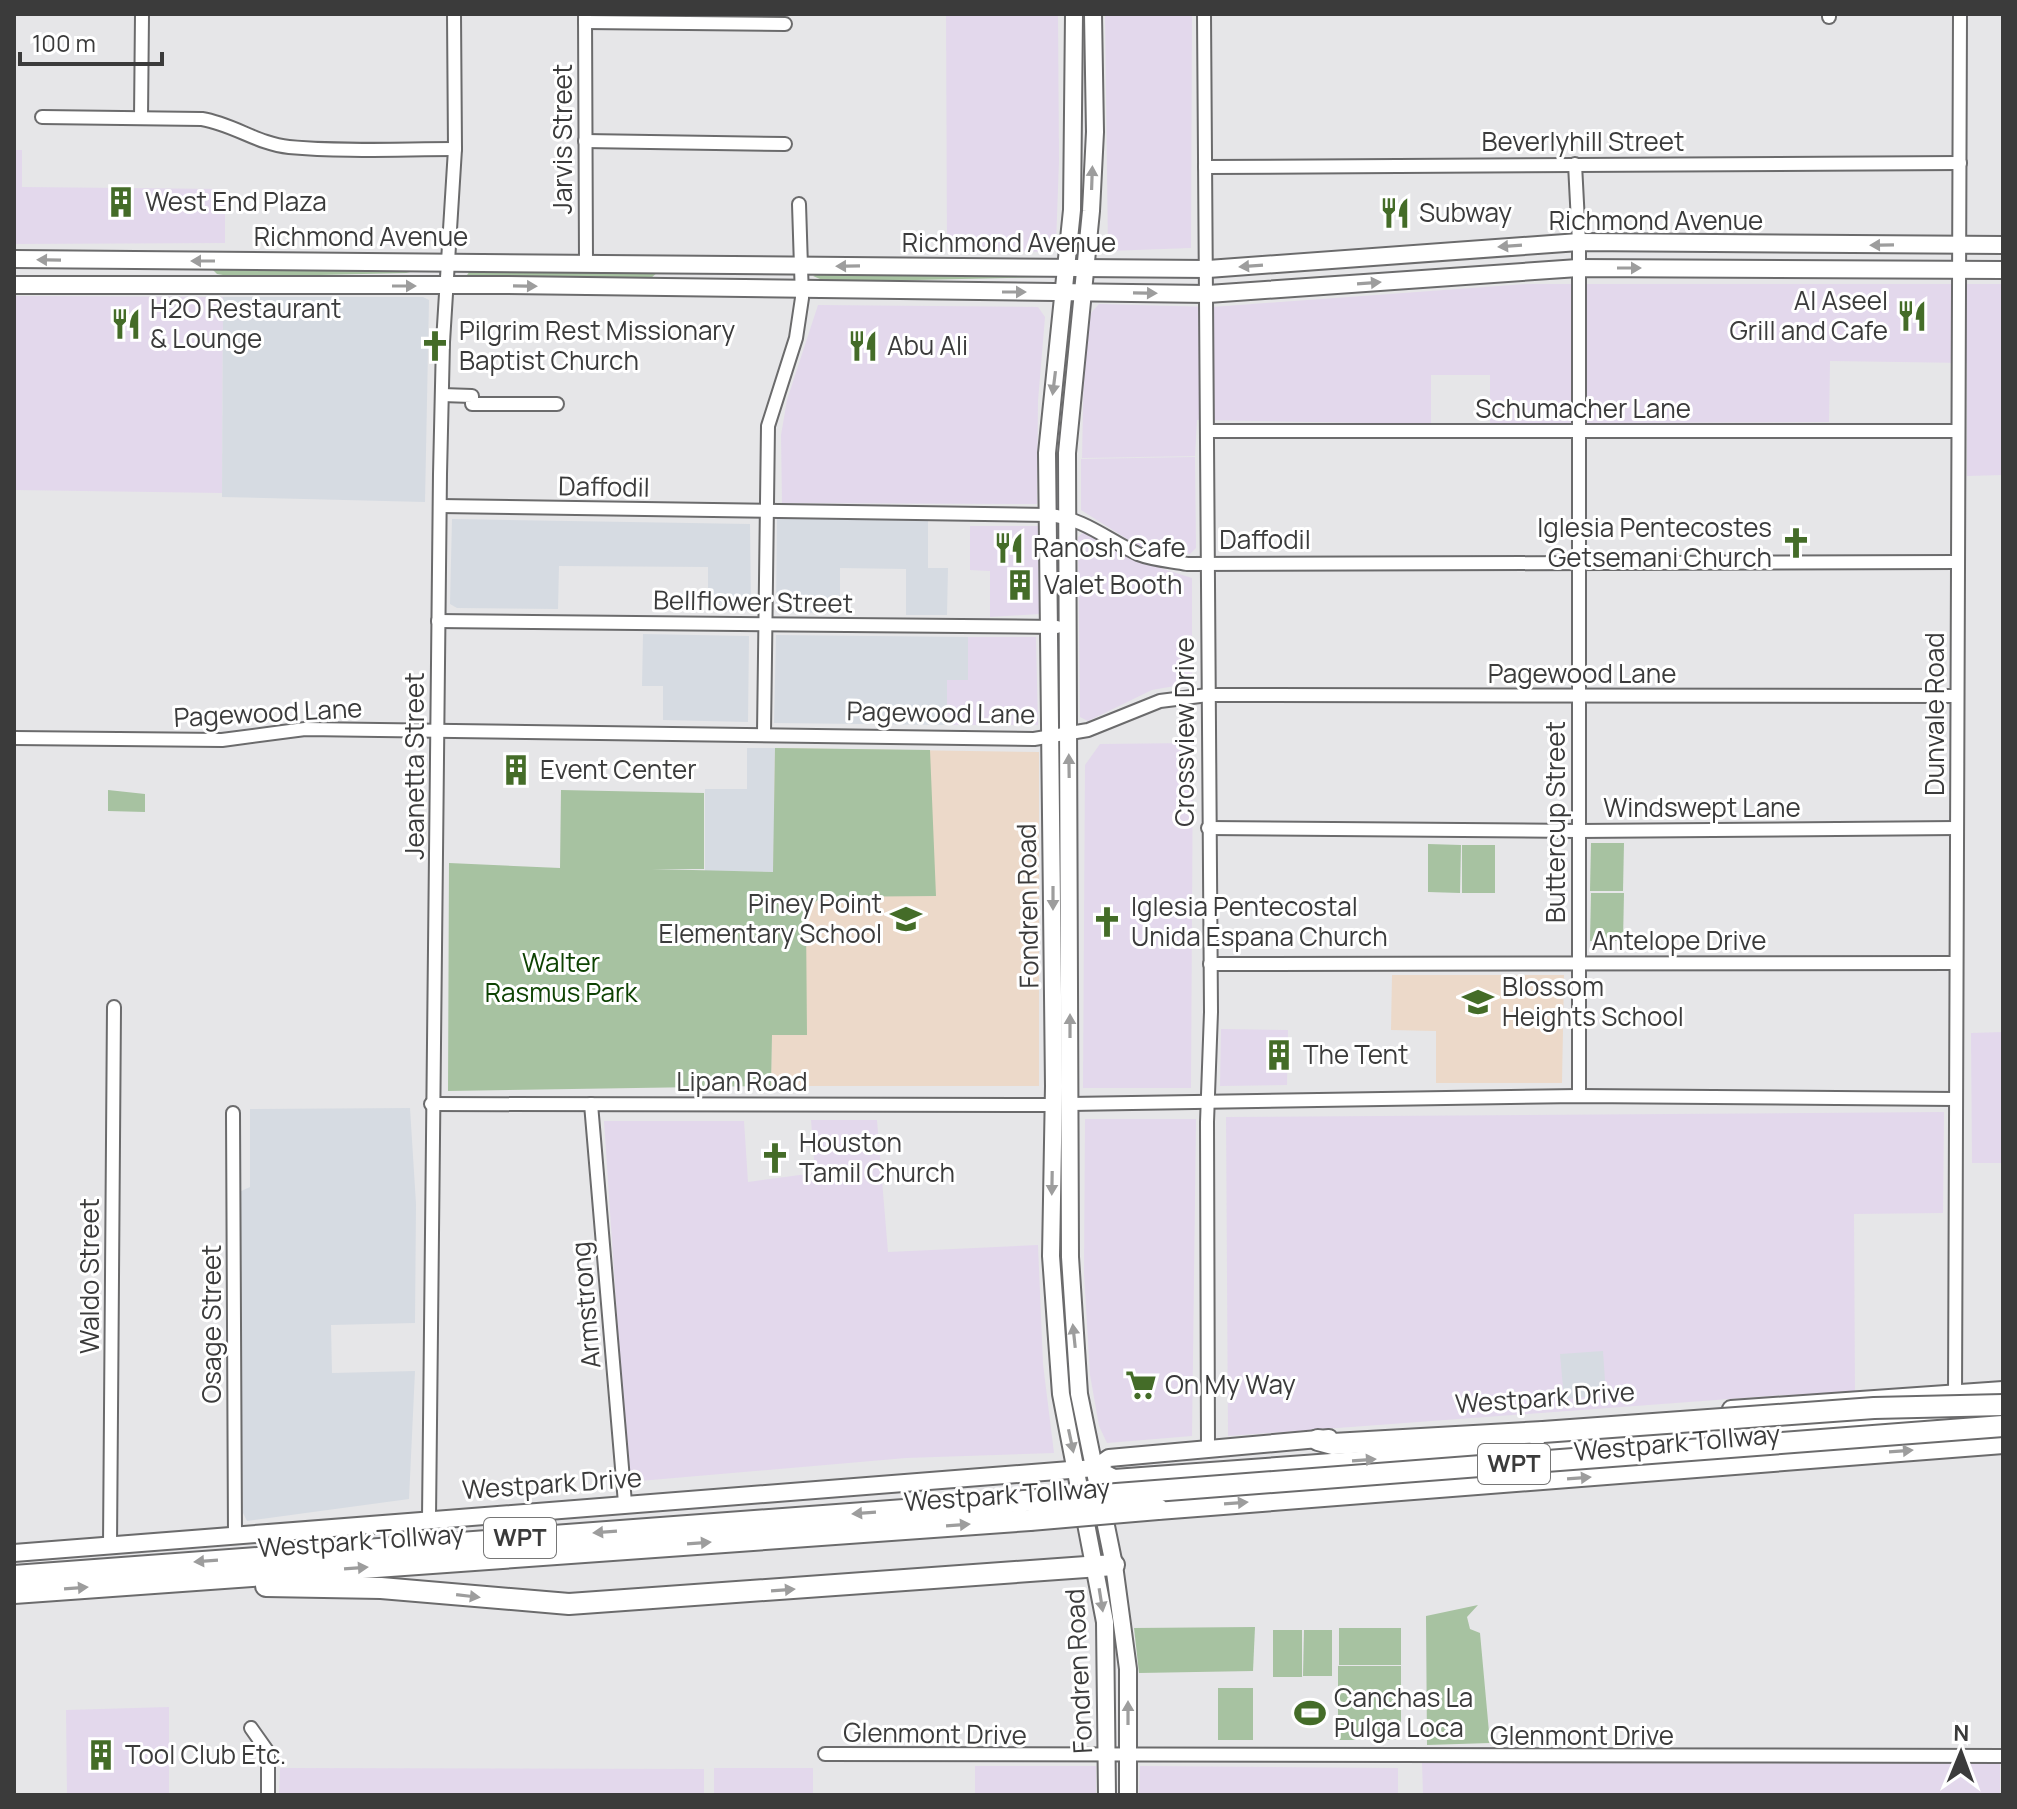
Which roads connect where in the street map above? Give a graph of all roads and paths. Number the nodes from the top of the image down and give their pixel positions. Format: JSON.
{"nodes":[{"id":1,"x":142,"y":14,"type":"edge"},
{"id":2,"x":454,"y":14,"type":"edge"},
{"id":3,"x":1074,"y":14,"type":"edge"},
{"id":4,"x":1093,"y":14,"type":"edge"},
{"id":5,"x":1204,"y":14,"type":"edge"},
{"id":6,"x":1960,"y":14,"type":"edge"},
{"id":7,"x":585,"y":18,"type":"edge"},
{"id":8,"x":785,"y":24,"type":"dead end"},
{"id":9,"x":1075,"y":111,"type":"junction"},
{"id":10,"x":1094,"y":111,"type":"junction"},
{"id":11,"x":42,"y":117,"type":"dead end"},
{"id":12,"x":141,"y":118,"type":"junction"},
{"id":13,"x":585,"y":141,"type":"junction"},
{"id":14,"x":785,"y":144,"type":"dead end"},
{"id":15,"x":455,"y":149,"type":"junction"},
{"id":16,"x":1960,"y":163,"type":"junction"},
{"id":17,"x":1575,"y":164,"type":"junction"},
{"id":18,"x":1205,"y":167,"type":"junction"},
{"id":19,"x":799,"y":204,"type":"dead end"},
{"id":20,"x":1579,"y":242,"type":"junction"},
{"id":21,"x":1700,"y":243,"type":"junction"},
{"id":22,"x":1960,"y":245,"type":"junction"},
{"id":23,"x":2003,"y":245,"type":"edge"},
{"id":24,"x":1828,"y":246,"type":"junction"},
{"id":25,"x":1451,"y":250,"type":"junction"},
{"id":26,"x":14,"y":259,"type":"edge"},
{"id":27,"x":1328,"y":260,"type":"junction"},
{"id":28,"x":449,"y":261,"type":"junction"},
{"id":29,"x":586,"y":263,"type":"junction"},
{"id":30,"x":801,"y":266,"type":"junction"},
{"id":31,"x":1066,"y":267,"type":"junction"},
{"id":32,"x":1086,"y":267,"type":"junction"},
{"id":33,"x":1578,"y":268,"type":"junction"},
{"id":34,"x":1701,"y":268,"type":"junction"},
{"id":35,"x":1208,"y":269,"type":"junction"},
{"id":36,"x":1959,"y":270,"type":"junction"},
{"id":37,"x":2003,"y":270,"type":"edge"},
{"id":38,"x":1827,"y":271,"type":"junction"},
{"id":39,"x":1453,"y":277,"type":"junction"},
{"id":40,"x":14,"y":285,"type":"edge"},
{"id":41,"x":1330,"y":285,"type":"junction"},
{"id":42,"x":447,"y":286,"type":"junction"},
{"id":43,"x":802,"y":289,"type":"junction"},
{"id":44,"x":1064,"y":292,"type":"junction"},
{"id":45,"x":1083,"y":292,"type":"junction"},
{"id":46,"x":1208,"y":294,"type":"junction"},
{"id":47,"x":442,"y":395,"type":"junction"},
{"id":48,"x":557,"y":404,"type":"dead end"},
{"id":49,"x":1208,"y":431,"type":"junction"},
{"id":50,"x":1576,"y":431,"type":"junction"},
{"id":51,"x":1958,"y":431,"type":"junction"},
{"id":52,"x":440,"y":506,"type":"junction"},
{"id":53,"x":767,"y":512,"type":"junction"},
{"id":54,"x":1048,"y":515,"type":"junction"},
{"id":55,"x":1068,"y":517,"type":"junction"},
{"id":56,"x":1205,"y":562,"type":"junction"},
{"id":57,"x":1578,"y":562,"type":"junction"},
{"id":58,"x":1958,"y":562,"type":"junction"},
{"id":59,"x":438,"y":621,"type":"junction"},
{"id":60,"x":766,"y":625,"type":"junction"},
{"id":61,"x":1048,"y":627,"type":"junction"},
{"id":62,"x":1068,"y":627,"type":"junction"},
{"id":63,"x":1208,"y":695,"type":"junction"},
{"id":64,"x":1957,"y":696,"type":"junction"},
{"id":65,"x":1578,"y":697,"type":"junction"},
{"id":66,"x":437,"y":730,"type":"junction"},
{"id":67,"x":764,"y":733,"type":"junction"},
{"id":68,"x":1068,"y":733,"type":"junction"},
{"id":69,"x":1049,"y":736,"type":"junction"},
{"id":70,"x":14,"y":738,"type":"edge"},
{"id":71,"x":1208,"y":828,"type":"junction"},
{"id":72,"x":1957,"y":828,"type":"junction"},
{"id":73,"x":1578,"y":831,"type":"junction"},
{"id":74,"x":1052,"y":857,"type":"junction"},
{"id":75,"x":1071,"y":858,"type":"junction"},
{"id":76,"x":1578,"y":963,"type":"junction"},
{"id":77,"x":1956,"y":963,"type":"junction"},
{"id":78,"x":1210,"y":964,"type":"junction"},
{"id":79,"x":1053,"y":974,"type":"junction"},
{"id":80,"x":1071,"y":976,"type":"junction"},
{"id":81,"x":114,"y":1007,"type":"dead end"},
{"id":82,"x":1579,"y":1096,"type":"junction"},
{"id":83,"x":1955,"y":1099,"type":"junction"},
{"id":84,"x":431,"y":1104,"type":"junction"},
{"id":85,"x":591,"y":1104,"type":"junction"},
{"id":86,"x":1062,"y":1104,"type":"junction"},
{"id":87,"x":1208,"y":1104,"type":"junction"},
{"id":88,"x":233,"y":1113,"type":"dead end"},
{"id":89,"x":1051,"y":1256,"type":"junction"},
{"id":90,"x":1070,"y":1257,"type":"junction"},
{"id":91,"x":1077,"y":1369,"type":"junction"},
{"id":92,"x":1058,"y":1370,"type":"junction"},
{"id":93,"x":2003,"y":1390,"type":"edge"},
{"id":94,"x":1955,"y":1394,"type":"junction"},
{"id":95,"x":2003,"y":1408,"type":"edge"},
{"id":96,"x":1955,"y":1415,"type":"junction"},
{"id":97,"x":2003,"y":1426,"type":"edge"},
{"id":98,"x":1328,"y":1440,"type":"junction"},
{"id":99,"x":2003,"y":1443,"type":"edge"},
{"id":100,"x":1208,"y":1449,"type":"junction"},
{"id":101,"x":1470,"y":1452,"type":"junction"},
{"id":102,"x":1824,"y":1457,"type":"junction"},
{"id":103,"x":1095,"y":1468,"type":"junction"},
{"id":104,"x":1077,"y":1470,"type":"junction"},
{"id":105,"x":1231,"y":1471,"type":"junction"},
{"id":106,"x":625,"y":1503,"type":"junction"},
{"id":107,"x":1028,"y":1510,"type":"junction"},
{"id":108,"x":429,"y":1518,"type":"junction"},
{"id":109,"x":235,"y":1536,"type":"junction"},
{"id":110,"x":110,"y":1546,"type":"junction"},
{"id":111,"x":14,"y":1553,"type":"edge"},
{"id":112,"x":1105,"y":1566,"type":"junction"},
{"id":113,"x":14,"y":1576,"type":"edge"},
{"id":114,"x":138,"y":1583,"type":"junction"},
{"id":115,"x":14,"y":1593,"type":"edge"},
{"id":116,"x":251,"y":1728,"type":"dead end"},
{"id":117,"x":825,"y":1754,"type":"dead end"},
{"id":118,"x":2003,"y":1756,"type":"edge"},
{"id":119,"x":1108,"y":1757,"type":"junction"},
{"id":120,"x":1129,"y":1757,"type":"junction"},
{"id":121,"x":268,"y":1795,"type":"edge"},
{"id":122,"x":1107,"y":1795,"type":"edge"},
{"id":123,"x":1128,"y":1795,"type":"edge"}],
"edges":[{"from":1,"to":12,"type":"street"},
{"from":2,"to":15,"type":"street","name":"Jeanetta Street"},
{"from":3,"to":9,"type":"main road","name":"Fondren Road"},
{"from":4,"to":10,"type":"main road","name":"Fondren Road"},
{"from":5,"to":18,"type":"street","name":"Crossview Drive"},
{"from":6,"to":16,"type":"street","name":"Dunvale Road"},
{"from":7,"to":8,"type":"street"},
{"from":7,"to":13,"type":"street","name":"Jarvis Street"},
{"from":9,"to":10,"type":"main road"},
{"from":9,"to":31,"type":"main road","name":"Fondren Road"},
{"from":32,"to":10,"type":"main road","name":"Fondren Road","one_way":true},
{"from":11,"to":12,"type":"street"},
{"from":12,"to":15,"type":"street"},
{"from":13,"to":14,"type":"street"},
{"from":13,"to":29,"type":"street","name":"Jarvis Street"},
{"from":15,"to":28,"type":"street","name":"Jeanetta Street"},
{"from":16,"to":17,"type":"street","name":"Beverlyhill Street"},
{"from":16,"to":22,"type":"street","name":"Dunvale Road"},
{"from":17,"to":18,"type":"street","name":"Beverlyhill Street"},
{"from":17,"to":20,"type":"street","name":"Buttercup Street"},
{"from":18,"to":35,"type":"street","name":"Crossview Drive"},
{"from":19,"to":30,"type":"street"},
{"from":20,"to":21,"type":"main road","name":"Richmond Avenue"},
{"from":20,"to":25,"type":"main road","name":"Richmond Avenue","one_way":true},
{"from":20,"to":33,"type":"street","name":"Buttercup Street"},
{"from":21,"to":24,"type":"main road","name":"Richmond Avenue"},
{"from":21,"to":34,"type":"main road"},
{"from":22,"to":23,"type":"main road","name":"Richmond Avenue"},
{"from":22,"to":24,"type":"main road","name":"Richmond Avenue","one_way":true},
{"from":22,"to":36,"type":"street","name":"Dunvale Road"},
{"from":24,"to":38,"type":"main road"},
{"from":25,"to":27,"type":"main road","name":"Richmond Avenue"},
{"from":25,"to":39,"type":"main road"},
{"from":28,"to":26,"type":"main road","name":"Richmond Avenue","one_way":true},
{"from":27,"to":35,"type":"main road","name":"Richmond Avenue","one_way":true},
{"from":27,"to":41,"type":"main road"},
{"from":28,"to":29,"type":"main road","name":"Richmond Avenue"},
{"from":28,"to":42,"type":"street","name":"Jeanetta Street"},
{"from":29,"to":30,"type":"main road","name":"Richmond Avenue"},
{"from":31,"to":30,"type":"main road","name":"Richmond Avenue","one_way":true},
{"from":30,"to":43,"type":"street"},
{"from":31,"to":32,"type":"main road","name":"Richmond Avenue"},
{"from":31,"to":44,"type":"main road","name":"Fondren Road"},
{"from":32,"to":35,"type":"main road","name":"Richmond Avenue"},
{"from":32,"to":45,"type":"main road","name":"Fondren Road"},
{"from":33,"to":34,"type":"main road","name":"Richmond Avenue","one_way":true},
{"from":33,"to":39,"type":"main road","name":"Richmond Avenue"},
{"from":33,"to":50,"type":"street","name":"Buttercup Street"},
{"from":34,"to":38,"type":"main road","name":"Richmond Avenue"},
{"from":35,"to":46,"type":"street","name":"Crossview Drive"},
{"from":36,"to":37,"type":"main road","name":"Richmond Avenue"},
{"from":36,"to":38,"type":"main road","name":"Richmond Avenue"},
{"from":36,"to":51,"type":"street","name":"Dunvale Road"},
{"from":41,"to":39,"type":"main road","name":"Richmond Avenue","one_way":true},
{"from":40,"to":42,"type":"main road","name":"Richmond Avenue","one_way":true},
{"from":41,"to":46,"type":"main road","name":"Richmond Avenue"},
{"from":42,"to":43,"type":"main road","name":"Richmond Avenue","one_way":true},
{"from":42,"to":47,"type":"street","name":"Jeanetta Street"},
{"from":43,"to":44,"type":"main road","name":"Richmond Avenue","one_way":true},
{"from":43,"to":53,"type":"street"},
{"from":44,"to":45,"type":"main road","name":"Richmond Avenue"},
{"from":44,"to":54,"type":"main road","name":"Fondren Road","one_way":true},
{"from":45,"to":46,"type":"main road","name":"Richmond Avenue","one_way":true},
{"from":45,"to":55,"type":"main road","name":"Fondren Road"},
{"from":46,"to":49,"type":"street","name":"Crossview Drive"},
{"from":47,"to":48,"type":"street"},
{"from":47,"to":52,"type":"street","name":"Jeanetta Street"},
{"from":49,"to":50,"type":"street","name":"Schumacher Lane"},
{"from":49,"to":56,"type":"street","name":"Crossview Drive"},
{"from":50,"to":51,"type":"street","name":"Schumacher Lane"},
{"from":50,"to":57,"type":"street","name":"Buttercup Street"},
{"from":51,"to":58,"type":"street","name":"Dunvale Road"},
{"from":52,"to":53,"type":"street","name":"Daffodil"},
{"from":52,"to":59,"type":"street","name":"Jeanetta Street"},
{"from":53,"to":54,"type":"street","name":"Daffodil"},
{"from":53,"to":60,"type":"street"},
{"from":54,"to":55,"type":"street","name":"Daffodil"},
{"from":54,"to":61,"type":"main road","name":"Fondren Road"},
{"from":55,"to":56,"type":"street","name":"Daffodil"},
{"from":55,"to":62,"type":"main road","name":"Fondren Road"},
{"from":56,"to":57,"type":"street","name":"Daffodil"},
{"from":56,"to":63,"type":"street","name":"Crossview Drive"},
{"from":57,"to":58,"type":"street","name":"Daffodil"},
{"from":57,"to":65,"type":"street","name":"Buttercup Street"},
{"from":58,"to":64,"type":"street","name":"Dunvale Road"},
{"from":59,"to":60,"type":"street","name":"Bellflower Street"},
{"from":59,"to":66,"type":"street","name":"Jeanetta Street"},
{"from":60,"to":61,"type":"street","name":"Bellflower Street"},
{"from":60,"to":67,"type":"street"},
{"from":61,"to":62,"type":"street","name":"Bellflower Street"},
{"from":61,"to":69,"type":"main road","name":"Fondren Road"},
{"from":62,"to":68,"type":"main road","name":"Fondren Road"},
{"from":63,"to":65,"type":"street","name":"Pagewood Lane"},
{"from":63,"to":68,"type":"street","name":"Pagewood Lane"},
{"from":63,"to":71,"type":"street","name":"Crossview Drive"},
{"from":64,"to":65,"type":"street","name":"Pagewood Lane"},
{"from":64,"to":72,"type":"street","name":"Dunvale Road"},
{"from":65,"to":73,"type":"street","name":"Buttercup Street"},
{"from":66,"to":67,"type":"street","name":"Pagewood Lane"},
{"from":66,"to":70,"type":"street","name":"Pagewood Lane"},
{"from":66,"to":84,"type":"street","name":"Jeanetta Street"},
{"from":67,"to":69,"type":"street","name":"Pagewood Lane"},
{"from":68,"to":69,"type":"street","name":"Pagewood Lane"},
{"from":75,"to":68,"type":"main road","name":"Fondren Road","one_way":true},
{"from":69,"to":74,"type":"main road","name":"Fondren Road"},
{"from":71,"to":73,"type":"street","name":"Windswept Lane"},
{"from":71,"to":78,"type":"street","name":"Crossview Drive"},
{"from":72,"to":73,"type":"street","name":"Windswept Lane"},
{"from":72,"to":77,"type":"street","name":"Dunvale Road"},
{"from":73,"to":76,"type":"street","name":"Buttercup Street"},
{"from":74,"to":75,"type":"main road"},
{"from":74,"to":79,"type":"main road","name":"Fondren Road","one_way":true},
{"from":75,"to":80,"type":"main road","name":"Fondren Road"},
{"from":76,"to":77,"type":"street","name":"Antelope Drive"},
{"from":76,"to":78,"type":"street","name":"Antelope Drive"},
{"from":76,"to":82,"type":"street","name":"Buttercup Street"},
{"from":77,"to":83,"type":"street","name":"Dunvale Road"},
{"from":78,"to":87,"type":"street","name":"Crossview Drive"},
{"from":79,"to":80,"type":"main road"},
{"from":79,"to":86,"type":"main road","name":"Fondren Road"},
{"from":86,"to":80,"type":"main road","name":"Fondren Road","one_way":true},
{"from":81,"to":110,"type":"street","name":"Waldo Street"},
{"from":82,"to":83,"type":"street","name":"Lipan Road"},
{"from":82,"to":87,"type":"street","name":"Lipan Road"},
{"from":83,"to":94,"type":"street","name":"Dunvale Road"},
{"from":84,"to":85,"type":"street","name":"Lipan Road"},
{"from":84,"to":108,"type":"street","name":"Jeanetta Street"},
{"from":85,"to":86,"type":"street","name":"Lipan Road"},
{"from":85,"to":106,"type":"street","name":"Armstrong"},
{"from":86,"to":87,"type":"street","name":"Lipan Road"},
{"from":86,"to":89,"type":"main road","name":"Fondren Road","one_way":true},
{"from":86,"to":90,"type":"main road","name":"Fondren Road"},
{"from":87,"to":100,"type":"street","name":"Crossview Drive"},
{"from":88,"to":109,"type":"street","name":"Osage Street"},
{"from":89,"to":90,"type":"main road"},
{"from":89,"to":92,"type":"main road","name":"Fondren Road"},
{"from":91,"to":90,"type":"main road","name":"Fondren Road","one_way":true},
{"from":91,"to":92,"type":"main road"},
{"from":91,"to":103,"type":"main road","name":"Fondren Road"},
{"from":92,"to":104,"type":"main road","name":"Fondren Road","one_way":true},
{"from":93,"to":94,"type":"main road","name":"Westpark Drive"},
{"from":94,"to":96,"type":"street","name":"Dunvale Road"},
{"from":94,"to":98,"type":"main road","name":"Westpark Drive"},
{"from":95,"to":96,"type":"main road","name":"Westpark Drive"},
{"from":95,"to":98,"type":"highway","bridge":true},
{"from":96,"to":101,"type":"main road","name":"Westpark Drive"},
{"from":97,"to":107,"type":"highway","name":"Westpark Tollway","number":"WPT","bridge":true},
{"from":98,"to":100,"type":"main road","name":"Westpark Drive"},
{"from":98,"to":105,"type":"main road"},
{"from":102,"to":99,"type":"highway","name":"Westpark Tollway","number":"WPT","one_way":true},
{"from":100,"to":103,"type":"main road","name":"Westpark Drive"},
{"from":101,"to":102,"type":"highway"},
{"from":105,"to":101,"type":"main road","name":"Westpark Drive","one_way":true},
{"from":107,"to":102,"type":"highway","name":"Westpark Tollway","number":"WPT","one_way":true,"bridge":true},
{"from":103,"to":104,"type":"main road","name":"Westpark Drive"},
{"from":103,"to":105,"type":"main road","name":"Westpark Drive"},
{"from":103,"to":112,"type":"main road","name":"Fondren Road"},
{"from":104,"to":106,"type":"main road","name":"Westpark Drive"},
{"from":104,"to":112,"type":"main road","name":"Fondren Road"},
{"from":106,"to":108,"type":"main road","name":"Westpark Drive"},
{"from":107,"to":113,"type":"highway","name":"Westpark Tollway","number":"WPT","one_way":true},
{"from":114,"to":107,"type":"highway","name":"Westpark Tollway","number":"WPT","one_way":true},
{"from":108,"to":109,"type":"main road","name":"Westpark Drive"},
{"from":109,"to":110,"type":"main road","name":"Westpark Drive"},
{"from":110,"to":111,"type":"main road","name":"Westpark Drive"},
{"from":114,"to":112,"type":"highway","one_way":true},
{"from":112,"to":119,"type":"main road","name":"Fondren Road","one_way":true},
{"from":120,"to":112,"type":"main road","name":"Fondren Road","one_way":true},
{"from":115,"to":114,"type":"highway","name":"Westpark Tollway","number":"WPT","one_way":true},
{"from":116,"to":121,"type":"street"},
{"from":117,"to":119,"type":"street","name":"Glenmont Drive"},
{"from":118,"to":120,"type":"street","name":"Glenmont Drive"},
{"from":119,"to":120,"type":"street","name":"Glenmont Drive"},
{"from":119,"to":122,"type":"main road","name":"Fondren Road"},
{"from":120,"to":123,"type":"main road","name":"Fondren Road"}]}
